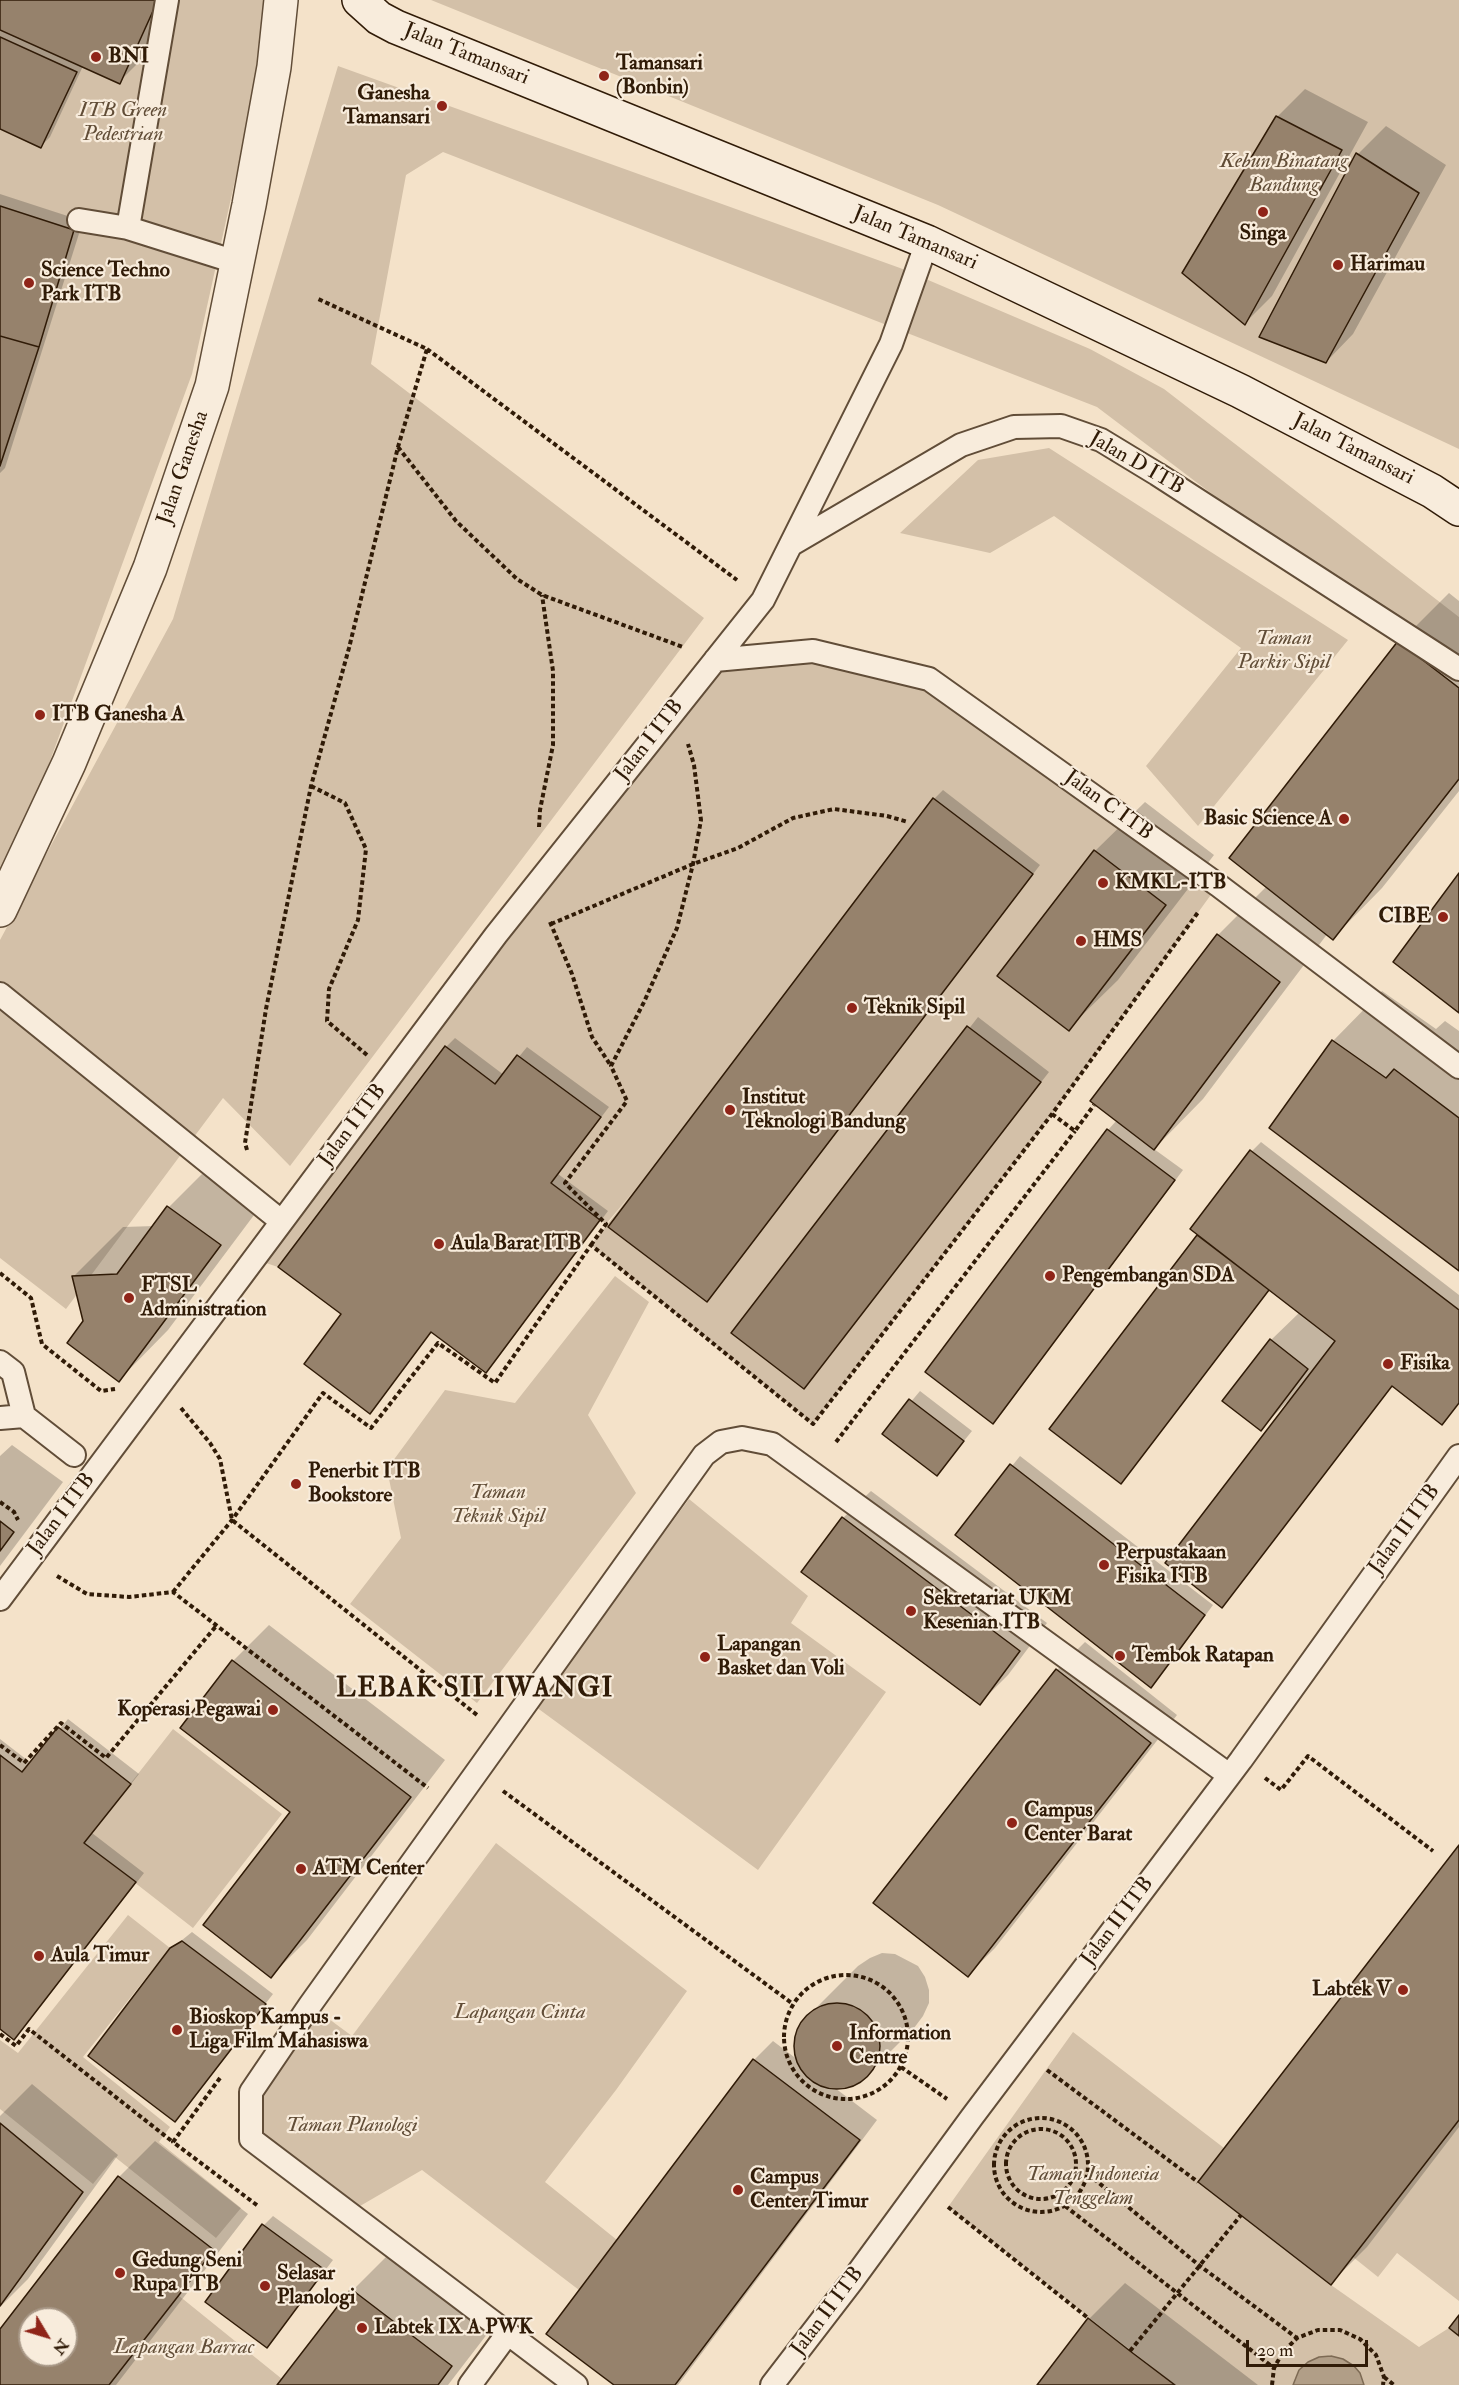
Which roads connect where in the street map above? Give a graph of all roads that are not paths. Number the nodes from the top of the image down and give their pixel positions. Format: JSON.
{"nodes":[{"id":1,"x":167,"y":0,"type":"edge"},
{"id":2,"x":282,"y":0,"type":"edge"},
{"id":3,"x":359,"y":0,"type":"edge"},
{"id":4,"x":79,"y":220,"type":"dead end"},
{"id":5,"x":128,"y":228,"type":"junction"},
{"id":6,"x":927,"y":242,"type":"junction"},
{"id":7,"x":239,"y":263,"type":"junction"},
{"id":8,"x":1459,"y":509,"type":"edge"},
{"id":9,"x":792,"y":544,"type":"junction"},
{"id":10,"x":714,"y":660,"type":"junction"},
{"id":11,"x":1459,"y":669,"type":"edge"},
{"id":12,"x":0,"y":910,"type":"edge"},
{"id":13,"x":0,"y":994,"type":"edge"},
{"id":14,"x":1459,"y":1067,"type":"edge"},
{"id":15,"x":281,"y":1221,"type":"junction"},
{"id":16,"x":0,"y":1362,"type":"edge"},
{"id":17,"x":24,"y":1416,"type":"junction"},
{"id":18,"x":0,"y":1418,"type":"edge"},
{"id":19,"x":74,"y":1455,"type":"dead end"},
{"id":20,"x":1459,"y":1456,"type":"edge"},
{"id":21,"x":0,"y":1599,"type":"edge"},
{"id":22,"x":1235,"y":1768,"type":"junction"},
{"id":23,"x":508,"y":2333,"type":"junction"},
{"id":24,"x":470,"y":2385,"type":"edge"},
{"id":25,"x":576,"y":2385,"type":"edge"},
{"id":26,"x":772,"y":2385,"type":"edge"}],
"edges":[{"from":1,"to":5,"type":"lane"},
{"from":2,"to":7,"type":"main road","name":"Jalan Ganesha"},
{"from":3,"to":6,"type":"main road","name":"Jalan Tamansari"},
{"from":4,"to":5,"type":"lane"},
{"from":5,"to":7,"type":"lane"},
{"from":6,"to":8,"type":"main road","name":"Jalan Tamansari"},
{"from":6,"to":9,"type":"lane"},
{"from":7,"to":12,"type":"main road","name":"Jalan Ganesha"},
{"from":9,"to":10,"type":"lane"},
{"from":9,"to":11,"type":"lane","name":"Jalan D ITB"},
{"from":10,"to":14,"type":"lane","name":"Jalan C ITB"},
{"from":10,"to":15,"type":"lane","name":"Jalan I ITB"},
{"from":13,"to":15,"type":"lane"},
{"from":15,"to":21,"type":"lane","name":"Jalan I ITB"},
{"from":16,"to":17,"type":"lane"},
{"from":17,"to":18,"type":"lane"},
{"from":17,"to":19,"type":"lane"},
{"from":20,"to":22,"type":"lane","name":"Jalan II ITB"},
{"from":22,"to":23,"type":"lane"},
{"from":22,"to":26,"type":"lane","name":"Jalan II ITB"},
{"from":23,"to":24,"type":"lane"},
{"from":23,"to":25,"type":"lane"}]}
